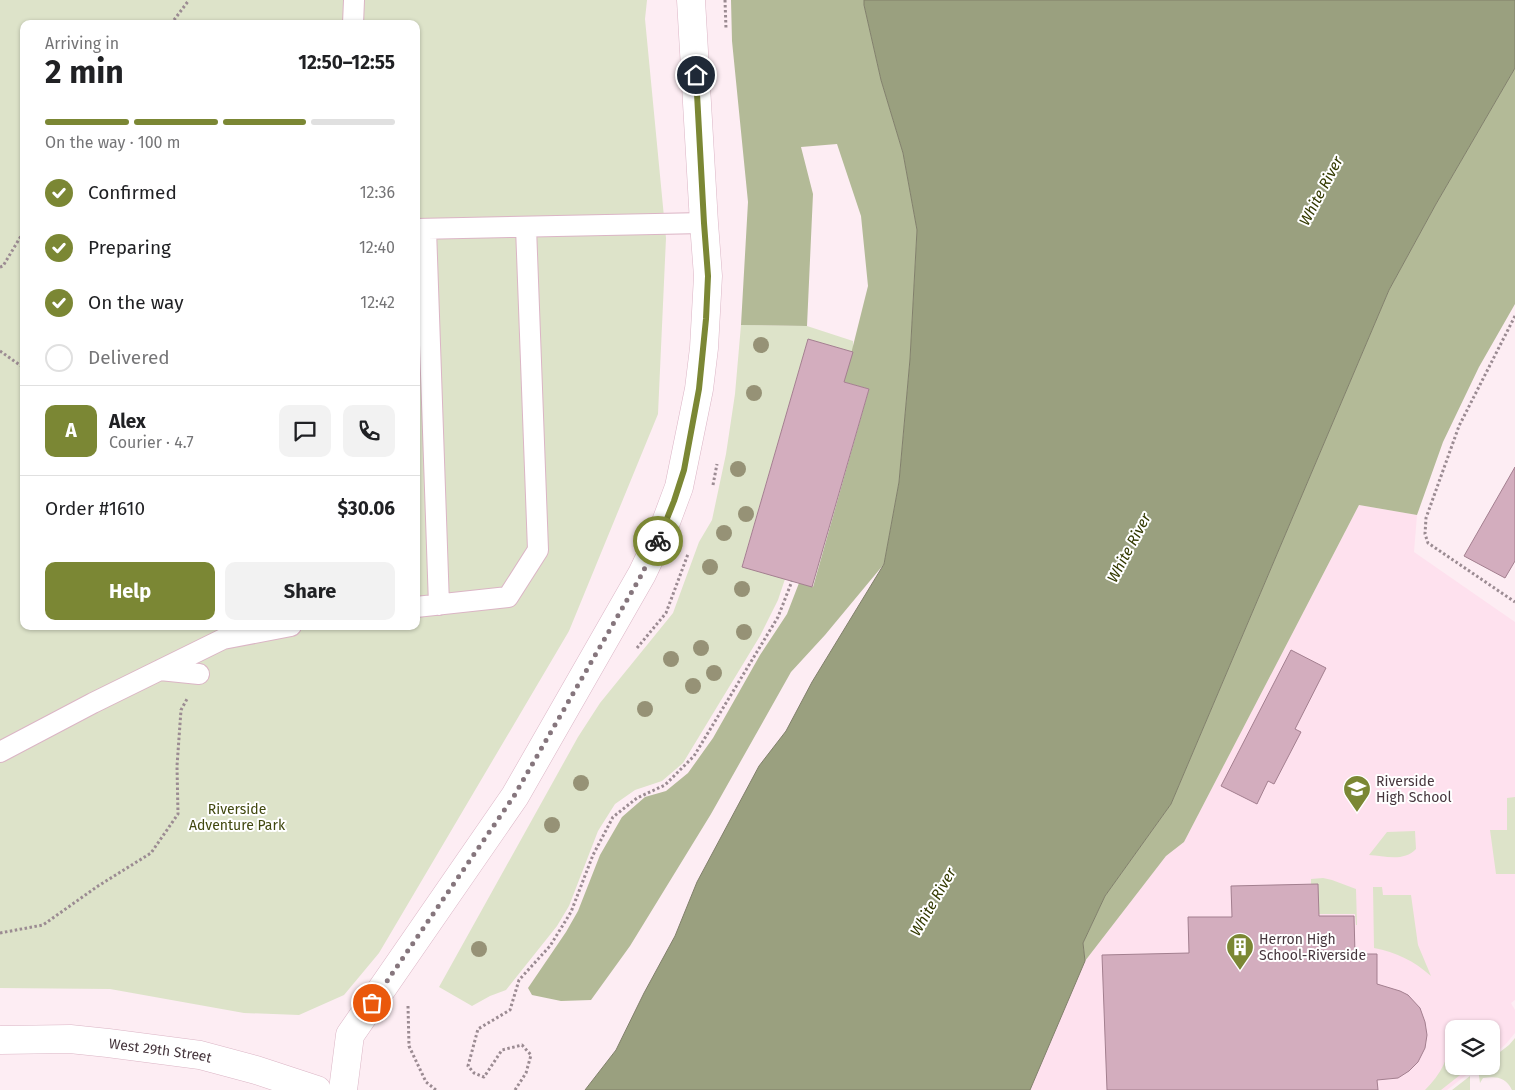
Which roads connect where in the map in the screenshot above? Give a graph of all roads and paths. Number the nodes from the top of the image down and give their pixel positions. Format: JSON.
{"nodes":[{"id":1,"x":189,"y":0,"type":"edge"},
{"id":2,"x":354,"y":0,"type":"edge"},
{"id":3,"x":691,"y":0,"type":"edge"},
{"id":4,"x":174,"y":20,"type":"edge"},
{"id":5,"x":352,"y":20,"type":"edge"},
{"id":6,"x":704,"y":223,"type":"junction"},
{"id":7,"x":526,"y":227,"type":"junction"},
{"id":8,"x":421,"y":229,"type":"edge"},
{"id":9,"x":20,"y":238,"type":"edge"},
{"id":10,"x":0,"y":267,"type":"edge"},
{"id":11,"x":1515,"y":316,"type":"edge"},
{"id":12,"x":0,"y":351,"type":"edge"},
{"id":13,"x":20,"y":365,"type":"edge"},
{"id":14,"x":792,"y":581,"type":"dead end"},
{"id":15,"x":1515,"y":602,"type":"edge"},
{"id":16,"x":439,"y":605,"type":"junction"},
{"id":17,"x":420,"y":607,"type":"edge"},
{"id":18,"x":270,"y":630,"type":"edge"},
{"id":19,"x":160,"y":670,"type":"junction"},
{"id":20,"x":199,"y":674,"type":"joint"},
{"id":21,"x":0,"y":752,"type":"edge"},
{"id":22,"x":0,"y":933,"type":"edge"},
{"id":23,"x":0,"y":1040,"type":"edge"},
{"id":24,"x":317,"y":1090,"type":"edge"},
{"id":25,"x":343,"y":1090,"type":"edge"},
{"id":26,"x":515,"y":1090,"type":"edge"}],
"edges":[{"from":1,"to":4,"type":"path"},
{"from":2,"to":5,"type":"lane"},
{"from":3,"to":6,"type":"street"},
{"from":6,"to":7,"type":"lane"},
{"from":6,"to":25,"type":"street"},
{"from":7,"to":8,"type":"lane"},
{"from":7,"to":16,"type":"lane"},
{"from":8,"to":16,"type":"lane"},
{"from":9,"to":10,"type":"path"},
{"from":11,"to":15,"type":"path"},
{"from":12,"to":13,"type":"path"},
{"from":14,"to":26,"type":"path"},
{"from":16,"to":17,"type":"lane"},
{"from":18,"to":19,"type":"lane"},
{"from":19,"to":20,"type":"lane"},
{"from":19,"to":21,"type":"lane"},
{"from":20,"to":22,"type":"path"},
{"from":23,"to":24,"type":"street","name":"West 29th Street"}]}
